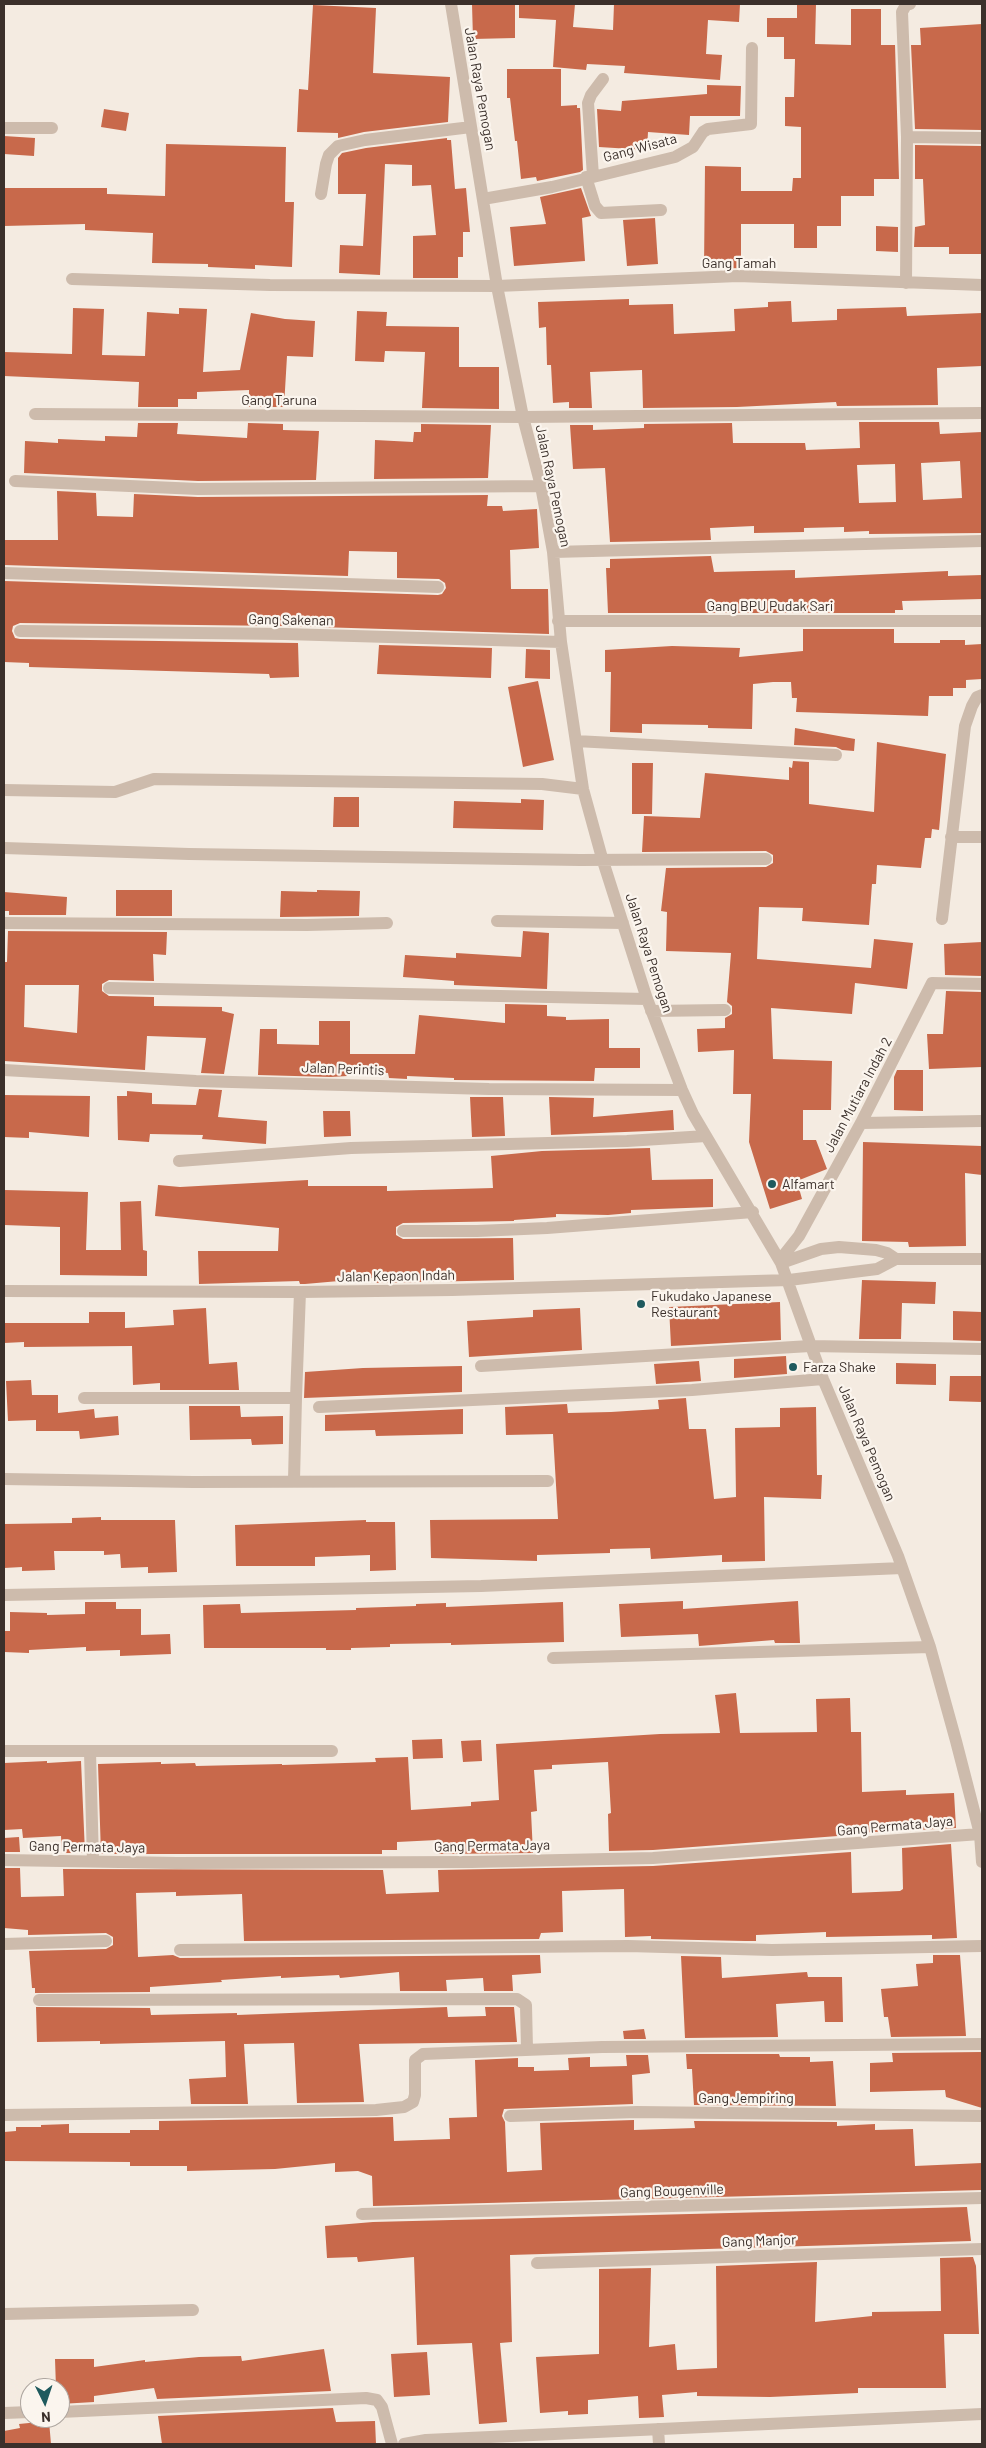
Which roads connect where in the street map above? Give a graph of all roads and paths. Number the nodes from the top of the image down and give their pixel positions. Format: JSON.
{"nodes":[{"id":1,"x":451,"y":4,"type":"edge"},
{"id":2,"x":910,"y":4,"type":"edge"},
{"id":3,"x":752,"y":48,"type":"dead end"},
{"id":4,"x":603,"y":79,"type":"dead end"},
{"id":5,"x":472,"y":127,"type":"junction"},
{"id":6,"x":4,"y":128,"type":"edge"},
{"id":7,"x":52,"y":128,"type":"dead end"},
{"id":8,"x":907,"y":137,"type":"junction"},
{"id":9,"x":982,"y":138,"type":"edge"},
{"id":10,"x":589,"y":176,"type":"junction"},
{"id":11,"x":321,"y":194,"type":"dead end"},
{"id":12,"x":483,"y":198,"type":"junction"},
{"id":13,"x":661,"y":210,"type":"dead end"},
{"id":14,"x":72,"y":280,"type":"dead end"},
{"id":15,"x":906,"y":284,"type":"junction"},
{"id":16,"x":982,"y":285,"type":"edge"},
{"id":17,"x":497,"y":286,"type":"junction"},
{"id":18,"x":982,"y":413,"type":"edge"},
{"id":19,"x":35,"y":414,"type":"dead end"},
{"id":20,"x":523,"y":417,"type":"junction"},
{"id":21,"x":15,"y":481,"type":"dead end"},
{"id":22,"x":541,"y":486,"type":"junction"},
{"id":23,"x":982,"y":542,"type":"edge"},
{"id":24,"x":553,"y":552,"type":"junction"},
{"id":25,"x":4,"y":573,"type":"edge"},
{"id":26,"x":438,"y":587,"type":"dead end"},
{"id":27,"x":558,"y":621,"type":"junction"},
{"id":28,"x":982,"y":621,"type":"edge"},
{"id":29,"x":20,"y":631,"type":"dead end"},
{"id":30,"x":560,"y":642,"type":"junction"},
{"id":31,"x":982,"y":695,"type":"edge"},
{"id":32,"x":576,"y":741,"type":"junction"},
{"id":33,"x":836,"y":755,"type":"dead end"},
{"id":34,"x":583,"y":789,"type":"junction"},
{"id":35,"x":4,"y":790,"type":"edge"},
{"id":36,"x":982,"y":837,"type":"edge"},
{"id":37,"x":951,"y":838,"type":"junction"},
{"id":38,"x":4,"y":848,"type":"edge"},
{"id":39,"x":602,"y":858,"type":"junction"},
{"id":40,"x":766,"y":859,"type":"dead end"},
{"id":41,"x":942,"y":919,"type":"dead end"},
{"id":42,"x":496,"y":921,"type":"dead end"},
{"id":43,"x":4,"y":923,"type":"edge"},
{"id":44,"x":387,"y":923,"type":"dead end"},
{"id":45,"x":623,"y":923,"type":"junction"},
{"id":46,"x":982,"y":984,"type":"edge"},
{"id":47,"x":109,"y":988,"type":"dead end"},
{"id":48,"x":649,"y":1005,"type":"junction"},
{"id":49,"x":725,"y":1010,"type":"dead end"},
{"id":50,"x":4,"y":1070,"type":"edge"},
{"id":51,"x":682,"y":1090,"type":"junction"},
{"id":52,"x":982,"y":1121,"type":"edge"},
{"id":53,"x":861,"y":1123,"type":"junction"},
{"id":54,"x":706,"y":1136,"type":"junction"},
{"id":55,"x":179,"y":1161,"type":"dead end"},
{"id":56,"x":753,"y":1212,"type":"junction"},
{"id":57,"x":403,"y":1231,"type":"dead end"},
{"id":58,"x":896,"y":1259,"type":"junction"},
{"id":59,"x":982,"y":1259,"type":"edge"},
{"id":60,"x":781,"y":1262,"type":"junction"},
{"id":61,"x":789,"y":1280,"type":"junction"},
{"id":62,"x":4,"y":1291,"type":"edge"},
{"id":63,"x":300,"y":1292,"type":"junction"},
{"id":64,"x":810,"y":1346,"type":"junction"},
{"id":65,"x":982,"y":1350,"type":"edge"},
{"id":66,"x":481,"y":1366,"type":"dead end"},
{"id":67,"x":823,"y":1379,"type":"junction"},
{"id":68,"x":84,"y":1398,"type":"dead end"},
{"id":69,"x":296,"y":1398,"type":"junction"},
{"id":70,"x":319,"y":1408,"type":"dead end"},
{"id":71,"x":4,"y":1479,"type":"edge"},
{"id":72,"x":294,"y":1480,"type":"junction"},
{"id":73,"x":548,"y":1481,"type":"dead end"},
{"id":74,"x":902,"y":1568,"type":"junction"},
{"id":75,"x":4,"y":1595,"type":"edge"},
{"id":76,"x":930,"y":1648,"type":"junction"},
{"id":77,"x":553,"y":1658,"type":"dead end"},
{"id":78,"x":4,"y":1750,"type":"edge"},
{"id":79,"x":332,"y":1751,"type":"dead end"},
{"id":80,"x":90,"y":1752,"type":"junction"},
{"id":81,"x":980,"y":1834,"type":"junction"},
{"id":82,"x":4,"y":1860,"type":"edge"},
{"id":83,"x":93,"y":1862,"type":"junction"},
{"id":84,"x":982,"y":1862,"type":"edge"},
{"id":85,"x":106,"y":1941,"type":"dead end"},
{"id":86,"x":4,"y":1944,"type":"edge"},
{"id":87,"x":982,"y":1946,"type":"edge"},
{"id":88,"x":180,"y":1950,"type":"dead end"},
{"id":89,"x":39,"y":2000,"type":"dead end"},
{"id":90,"x":982,"y":2044,"type":"edge"},
{"id":91,"x":527,"y":2049,"type":"junction"},
{"id":92,"x":4,"y":2115,"type":"edge"},
{"id":93,"x":510,"y":2116,"type":"dead end"},
{"id":94,"x":982,"y":2116,"type":"edge"},
{"id":95,"x":982,"y":2198,"type":"edge"},
{"id":96,"x":362,"y":2214,"type":"dead end"},
{"id":97,"x":982,"y":2249,"type":"edge"},
{"id":98,"x":537,"y":2263,"type":"dead end"},
{"id":99,"x":193,"y":2310,"type":"dead end"},
{"id":100,"x":4,"y":2314,"type":"edge"},
{"id":101,"x":20,"y":2412,"type":"edge"},
{"id":102,"x":70,"y":2412,"type":"edge"},
{"id":103,"x":4,"y":2413,"type":"edge"},
{"id":104,"x":982,"y":2414,"type":"edge"},
{"id":105,"x":658,"y":2430,"type":"junction"},
{"id":106,"x":426,"y":2442,"type":"edge"},
{"id":107,"x":392,"y":2444,"type":"edge"},
{"id":108,"x":404,"y":2444,"type":"edge"},
{"id":109,"x":659,"y":2444,"type":"edge"}],
"edges":[{"from":1,"to":5,"type":"street","name":"Jalan Raya Pemogan"},
{"from":2,"to":8,"type":"street"},
{"from":3,"to":10,"type":"street","name":"Gang Wisata"},
{"from":4,"to":10,"type":"street"},
{"from":5,"to":11,"type":"street"},
{"from":5,"to":12,"type":"street","name":"Jalan Raya Pemogan"},
{"from":6,"to":7,"type":"street"},
{"from":8,"to":9,"type":"street"},
{"from":8,"to":15,"type":"street"},
{"from":10,"to":12,"type":"street","name":"Gang Wisata"},
{"from":10,"to":13,"type":"street"},
{"from":12,"to":17,"type":"street","name":"Jalan Raya Pemogan"},
{"from":14,"to":17,"type":"street","name":"Gang Tamah"},
{"from":15,"to":16,"type":"street","name":"Gang Tamah"},
{"from":15,"to":17,"type":"street","name":"Gang Tamah"},
{"from":17,"to":20,"type":"street","name":"Jalan Raya Pemogan"},
{"from":18,"to":20,"type":"street","name":"Gang Taruna"},
{"from":19,"to":20,"type":"street","name":"Gang Taruna"},
{"from":20,"to":22,"type":"street","name":"Jalan Raya Pemogan"},
{"from":21,"to":22,"type":"street"},
{"from":22,"to":24,"type":"street","name":"Jalan Raya Pemogan"},
{"from":23,"to":24,"type":"street"},
{"from":24,"to":27,"type":"street","name":"Jalan Raya Pemogan"},
{"from":25,"to":26,"type":"street"},
{"from":27,"to":28,"type":"street","name":"Gang BPU Pudak Sari"},
{"from":27,"to":30,"type":"street","name":"Jalan Raya Pemogan"},
{"from":29,"to":30,"type":"street","name":"Gang Sakenan"},
{"from":30,"to":32,"type":"street","name":"Jalan Raya Pemogan"},
{"from":31,"to":37,"type":"street"},
{"from":32,"to":33,"type":"street"},
{"from":32,"to":34,"type":"street","name":"Jalan Raya Pemogan"},
{"from":34,"to":35,"type":"street"},
{"from":34,"to":39,"type":"street","name":"Jalan Raya Pemogan"},
{"from":36,"to":37,"type":"street"},
{"from":37,"to":41,"type":"street"},
{"from":38,"to":39,"type":"street"},
{"from":39,"to":40,"type":"street"},
{"from":39,"to":45,"type":"street","name":"Jalan Raya Pemogan"},
{"from":42,"to":45,"type":"street"},
{"from":43,"to":44,"type":"street"},
{"from":45,"to":48,"type":"street","name":"Jalan Raya Pemogan"},
{"from":46,"to":53,"type":"street","name":"Jalan Mutiara Indah 2"},
{"from":47,"to":48,"type":"street"},
{"from":48,"to":49,"type":"street"},
{"from":48,"to":51,"type":"street","name":"Jalan Raya Pemogan"},
{"from":50,"to":51,"type":"street","name":"Jalan Perintis"},
{"from":51,"to":54,"type":"street","name":"Jalan Raya Pemogan"},
{"from":52,"to":53,"type":"street"},
{"from":53,"to":60,"type":"street","name":"Jalan Mutiara Indah 2"},
{"from":54,"to":55,"type":"street"},
{"from":54,"to":56,"type":"street","name":"Jalan Raya Pemogan"},
{"from":56,"to":57,"type":"street"},
{"from":56,"to":60,"type":"street","name":"Jalan Raya Pemogan"},
{"from":58,"to":59,"type":"street"},
{"from":58,"to":60,"type":"street"},
{"from":58,"to":61,"type":"street","name":"Jalan Kepaon Indah"},
{"from":60,"to":61,"type":"street","name":"Jalan Raya Pemogan"},
{"from":61,"to":63,"type":"street","name":"Jalan Kepaon Indah"},
{"from":61,"to":64,"type":"street","name":"Jalan Raya Pemogan"},
{"from":62,"to":63,"type":"street","name":"Jalan Kepaon Indah"},
{"from":63,"to":69,"type":"street"},
{"from":64,"to":65,"type":"street"},
{"from":64,"to":66,"type":"street"},
{"from":64,"to":67,"type":"street","name":"Jalan Raya Pemogan"},
{"from":67,"to":70,"type":"street"},
{"from":67,"to":74,"type":"street","name":"Jalan Raya Pemogan"},
{"from":68,"to":69,"type":"street"},
{"from":69,"to":72,"type":"street"},
{"from":71,"to":72,"type":"street"},
{"from":72,"to":73,"type":"street"},
{"from":74,"to":75,"type":"street"},
{"from":74,"to":76,"type":"street","name":"Jalan Raya Pemogan"},
{"from":76,"to":77,"type":"street"},
{"from":76,"to":81,"type":"street","name":"Jalan Raya Pemogan"},
{"from":78,"to":80,"type":"street"},
{"from":79,"to":80,"type":"street"},
{"from":80,"to":83,"type":"street"},
{"from":81,"to":83,"type":"street","name":"Gang Permata Jaya"},
{"from":81,"to":84,"type":"street","name":"Jalan Raya Pemogan"},
{"from":82,"to":83,"type":"street","name":"Gang Permata Jaya"},
{"from":85,"to":86,"type":"street"},
{"from":87,"to":88,"type":"street"},
{"from":89,"to":91,"type":"street"},
{"from":90,"to":91,"type":"street"},
{"from":91,"to":92,"type":"street"},
{"from":93,"to":94,"type":"street","name":"Gang Jempiring"},
{"from":95,"to":96,"type":"street","name":"Gang Bougenville"},
{"from":97,"to":98,"type":"street","name":"Gang Manjor"},
{"from":99,"to":100,"type":"street"},
{"from":101,"to":103,"type":"street"},
{"from":102,"to":107,"type":"street"},
{"from":104,"to":105,"type":"street"},
{"from":105,"to":106,"type":"street"},
{"from":105,"to":109,"type":"street"},
{"from":106,"to":108,"type":"street"}]}
